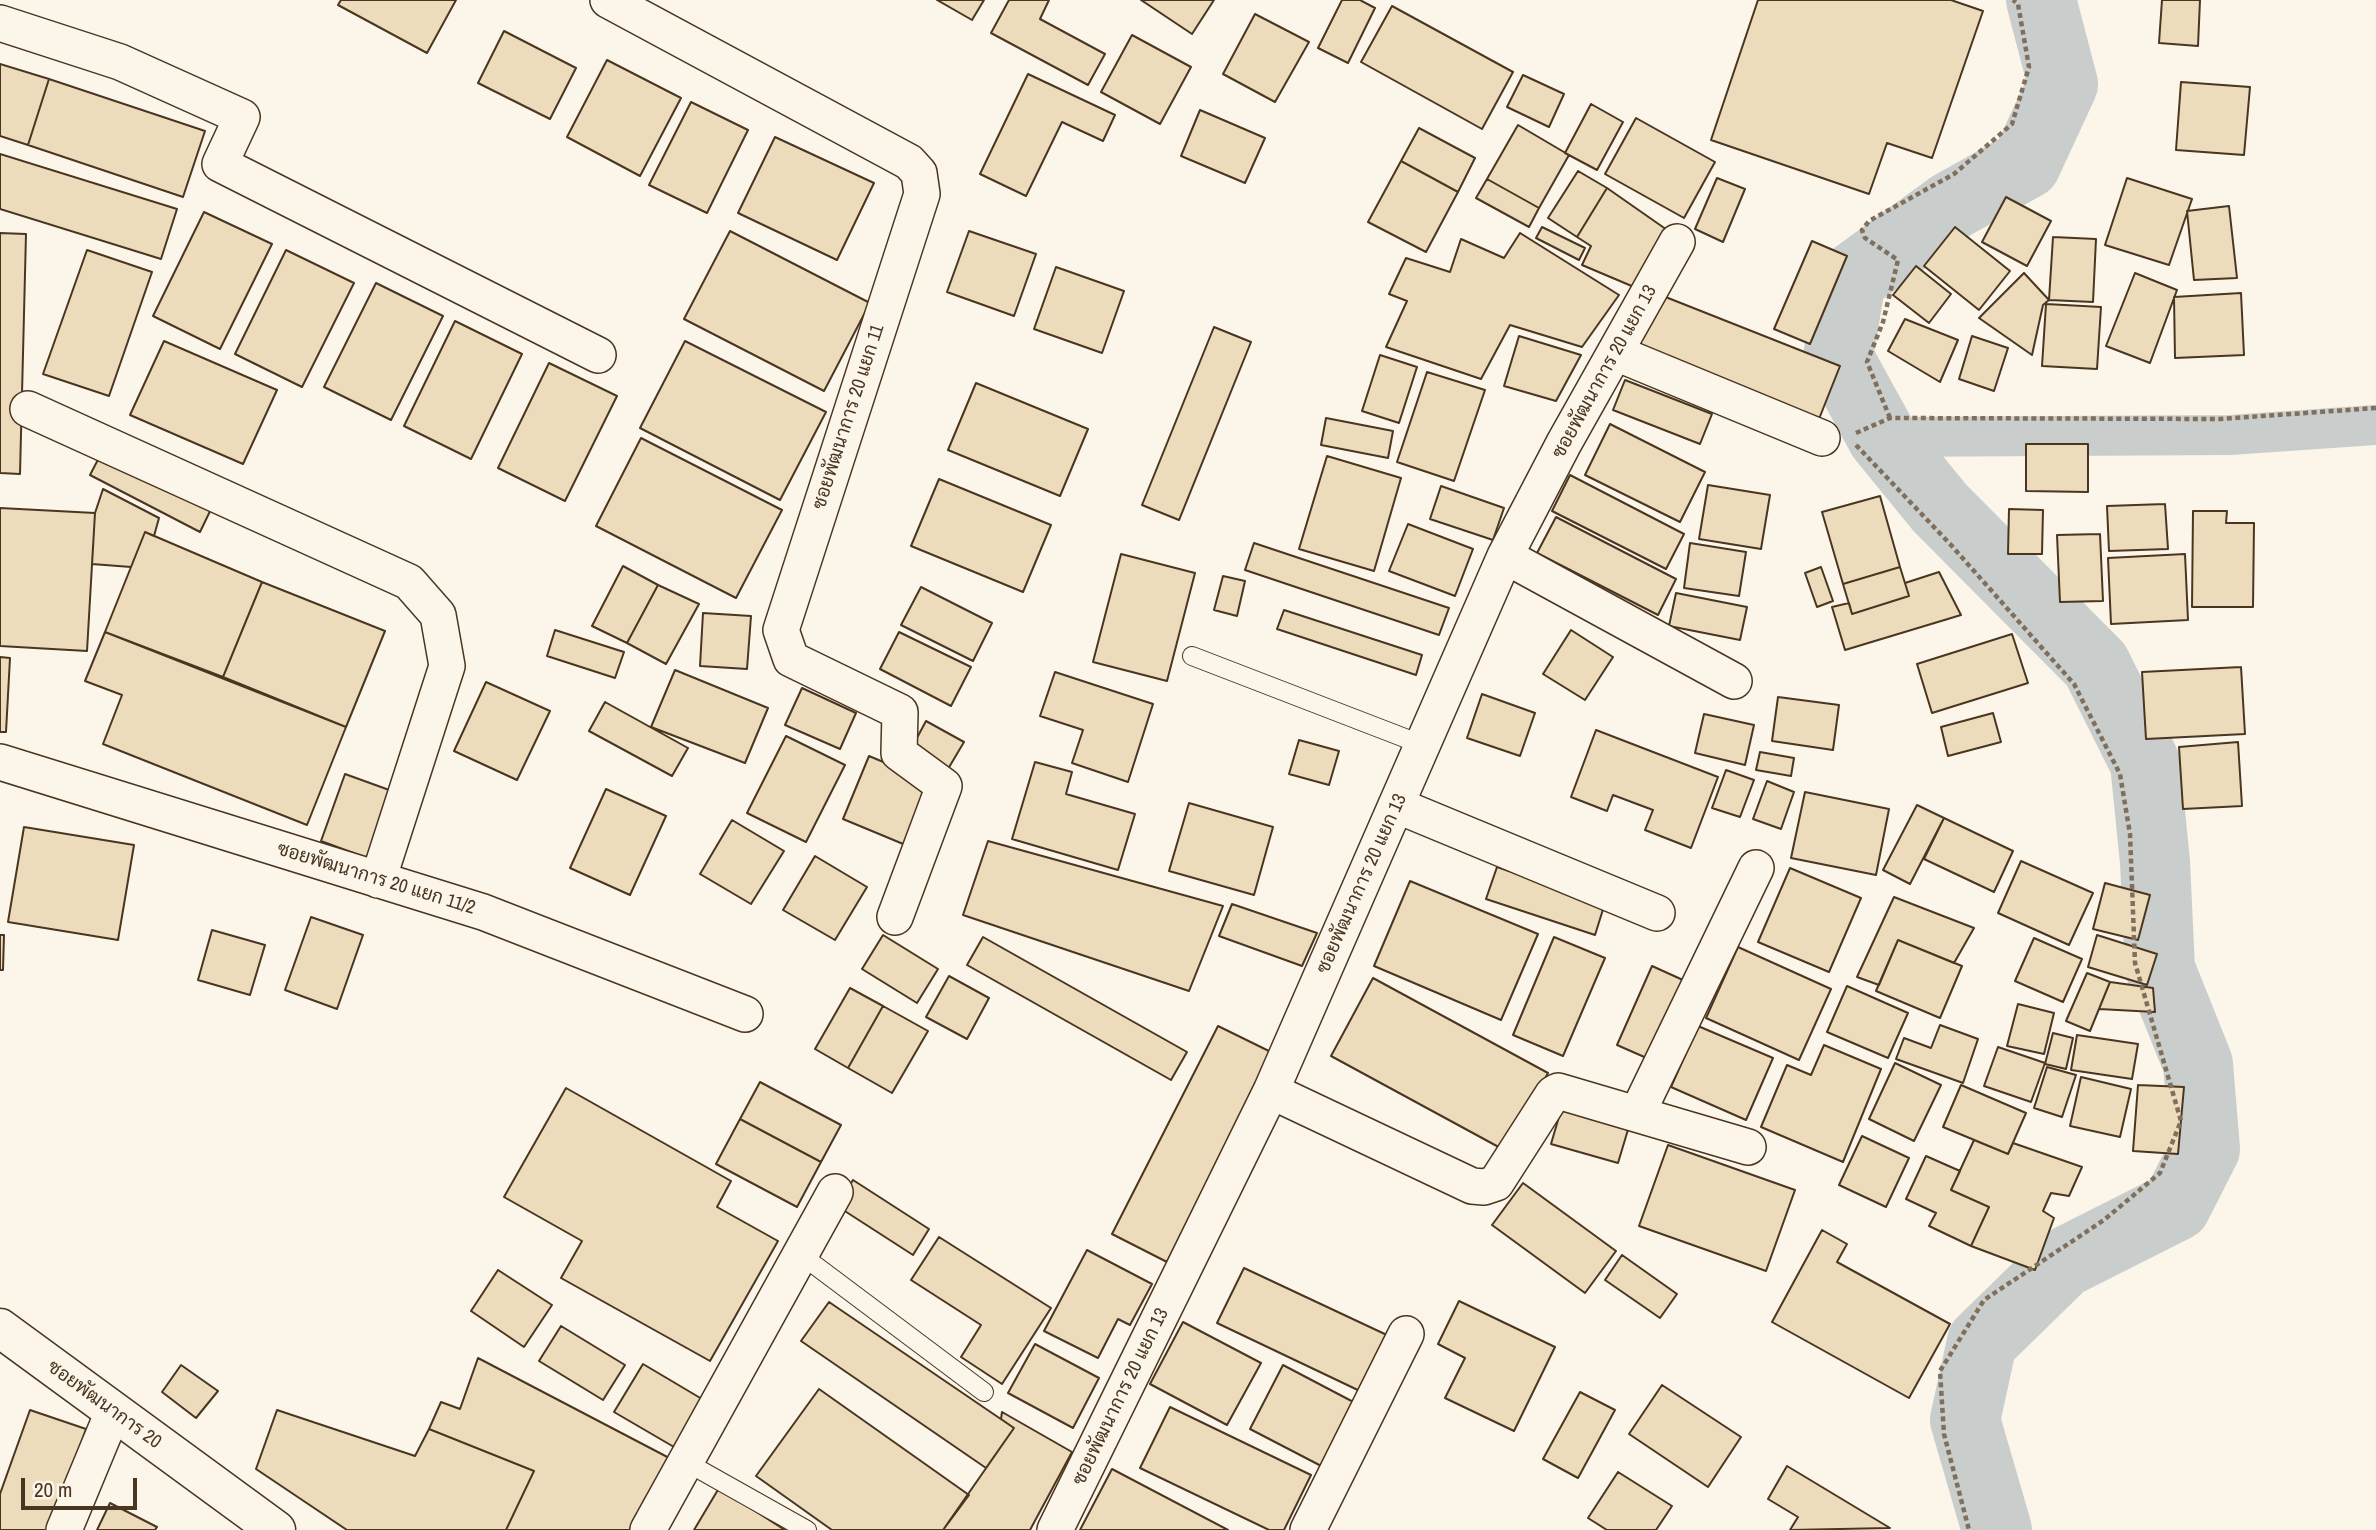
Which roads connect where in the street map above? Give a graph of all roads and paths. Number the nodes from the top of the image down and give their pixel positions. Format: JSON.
{"nodes":[{"id":1,"x":608,"y":0,"type":"edge"},
{"id":2,"x":2013,"y":0,"type":"edge"},
{"id":3,"x":0,"y":23,"type":"edge"},
{"id":4,"x":1677,"y":242,"type":"dead end"},
{"id":5,"x":1616,"y":353,"type":"junction"},
{"id":6,"x":598,"y":355,"type":"dead end"},
{"id":7,"x":2376,"y":408,"type":"edge"},
{"id":8,"x":28,"y":410,"type":"dead end"},
{"id":9,"x":1890,"y":418,"type":"junction"},
{"id":10,"x":1822,"y":438,"type":"dead end"},
{"id":11,"x":1505,"y":556,"type":"junction"},
{"id":12,"x":1192,"y":656,"type":"dead end"},
{"id":13,"x":1734,"y":681,"type":"dead end"},
{"id":14,"x":1423,"y":744,"type":"junction"},
{"id":15,"x":0,"y":762,"type":"edge"},
{"id":16,"x":1396,"y":805,"type":"junction"},
{"id":17,"x":1756,"y":868,"type":"dead end"},
{"id":18,"x":378,"y":880,"type":"junction"},
{"id":19,"x":1657,"y":913,"type":"dead end"},
{"id":20,"x":895,"y":917,"type":"dead end"},
{"id":21,"x":745,"y":1014,"type":"dead end"},
{"id":22,"x":1271,"y":1091,"type":"junction"},
{"id":23,"x":1638,"y":1112,"type":"junction"},
{"id":24,"x":1748,"y":1147,"type":"dead end"},
{"id":25,"x":835,"y":1192,"type":"dead end"},
{"id":26,"x":800,"y":1254,"type":"junction"},
{"id":27,"x":0,"y":1328,"type":"edge"},
{"id":28,"x":1406,"y":1334,"type":"dead end"},
{"id":29,"x":984,"y":1392,"type":"dead end"},
{"id":30,"x":113,"y":1412,"type":"junction"},
{"id":31,"x":685,"y":1462,"type":"junction"},
{"id":32,"x":64,"y":1530,"type":"edge"},
{"id":33,"x":276,"y":1530,"type":"edge"},
{"id":34,"x":648,"y":1530,"type":"edge"},
{"id":35,"x":807,"y":1530,"type":"edge"},
{"id":36,"x":1055,"y":1530,"type":"edge"},
{"id":37,"x":1308,"y":1530,"type":"edge"},
{"id":38,"x":1969,"y":1530,"type":"edge"}],
"edges":[{"from":1,"to":20,"type":"street","name":"ซอยพัฒนาการ 20 แยก 11"},
{"from":2,"to":9,"type":"path"},
{"from":3,"to":6,"type":"street"},
{"from":4,"to":5,"type":"street","name":"ซอยพัฒนาการ 20 แยก 13"},
{"from":5,"to":10,"type":"street"},
{"from":5,"to":11,"type":"street","name":"ซอยพัฒนาการ 20 แยก 13"},
{"from":7,"to":9,"type":"path"},
{"from":8,"to":18,"type":"street"},
{"from":9,"to":38,"type":"path"},
{"from":11,"to":13,"type":"street"},
{"from":11,"to":14,"type":"street","name":"ซอยพัฒนาการ 20 แยก 13"},
{"from":12,"to":14,"type":"lane"},
{"from":14,"to":16,"type":"street","name":"ซอยพัฒนาการ 20 แยก 13"},
{"from":15,"to":18,"type":"street","name":"ซอยพัฒนาการ 20 แยก 11/2"},
{"from":16,"to":19,"type":"street"},
{"from":16,"to":22,"type":"street","name":"ซอยพัฒนาการ 20 แยก 13"},
{"from":17,"to":23,"type":"street"},
{"from":18,"to":21,"type":"street","name":"ซอยพัฒนาการ 20 แยก 11/2"},
{"from":22,"to":23,"type":"street"},
{"from":22,"to":36,"type":"street","name":"ซอยพัฒนาการ 20 แยก 13"},
{"from":23,"to":24,"type":"street"},
{"from":25,"to":26,"type":"street"},
{"from":26,"to":29,"type":"lane"},
{"from":26,"to":31,"type":"street"},
{"from":27,"to":30,"type":"street","name":"ซอยพัฒนาการ 20"},
{"from":28,"to":37,"type":"street"},
{"from":30,"to":32,"type":"street"},
{"from":30,"to":33,"type":"street","name":"ซอยพัฒนาการ 20"},
{"from":31,"to":34,"type":"street"},
{"from":31,"to":35,"type":"lane"}]}
